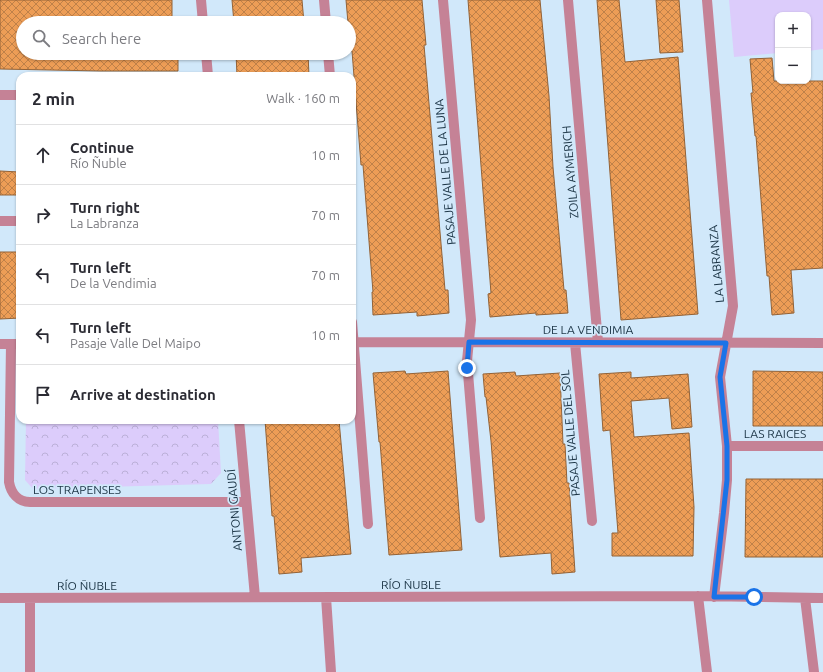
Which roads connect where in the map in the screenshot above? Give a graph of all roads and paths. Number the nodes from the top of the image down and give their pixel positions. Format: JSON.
{"nodes":[{"id":1,"x":201,"y":0,"type":"edge"},
{"id":2,"x":324,"y":0,"type":"edge"},
{"id":3,"x":443,"y":0,"type":"edge"},
{"id":4,"x":568,"y":0,"type":"edge"},
{"id":5,"x":707,"y":0,"type":"edge"},
{"id":6,"x":202,"y":16,"type":"edge"},
{"id":7,"x":325,"y":16,"type":"edge"},
{"id":8,"x":207,"y":60,"type":"edge"},
{"id":9,"x":329,"y":60,"type":"edge"},
{"id":10,"x":208,"y":72,"type":"edge"},
{"id":11,"x":330,"y":72,"type":"edge"},
{"id":12,"x":0,"y":95,"type":"edge"},
{"id":13,"x":16,"y":95,"type":"edge"},
{"id":14,"x":0,"y":221,"type":"edge"},
{"id":15,"x":16,"y":221,"type":"edge"},
{"id":16,"x":356,"y":342,"type":"edge"},
{"id":17,"x":469,"y":342,"type":"junction"},
{"id":18,"x":575,"y":342,"type":"junction"},
{"id":19,"x":598,"y":342,"type":"junction"},
{"id":20,"x":726,"y":343,"type":"junction"},
{"id":21,"x":0,"y":344,"type":"edge"},
{"id":22,"x":15,"y":344,"type":"edge"},
{"id":23,"x":823,"y":344,"type":"edge"},
{"id":24,"x":356,"y":378,"type":"edge"},
{"id":25,"x":239,"y":424,"type":"edge"},
{"id":26,"x":727,"y":446,"type":"junction"},
{"id":27,"x":823,"y":446,"type":"edge"},
{"id":28,"x":246,"y":502,"type":"junction"},
{"id":29,"x":480,"y":518,"type":"dead end"},
{"id":30,"x":592,"y":521,"type":"dead end"},
{"id":31,"x":368,"y":524,"type":"dead end"},
{"id":32,"x":698,"y":596,"type":"junction"},
{"id":33,"x":255,"y":597,"type":"junction"},
{"id":34,"x":326,"y":597,"type":"junction"},
{"id":35,"x":714,"y":597,"type":"junction"},
{"id":36,"x":0,"y":598,"type":"edge"},
{"id":37,"x":30,"y":598,"type":"junction"},
{"id":38,"x":805,"y":598,"type":"junction"},
{"id":39,"x":823,"y":598,"type":"edge"},
{"id":40,"x":30,"y":672,"type":"edge"},
{"id":41,"x":331,"y":672,"type":"edge"},
{"id":42,"x":707,"y":672,"type":"edge"},
{"id":43,"x":814,"y":672,"type":"edge"}],
"edges":[{"from":1,"to":6,"type":"street"},
{"from":2,"to":7,"type":"street"},
{"from":3,"to":17,"type":"street","name":"PASAJE VALLE DE LA LUNA"},
{"from":4,"to":19,"type":"street","name":"ZOILA AYMERICH"},
{"from":5,"to":20,"type":"street","name":"LA LABRANZA"},
{"from":8,"to":10,"type":"street"},
{"from":9,"to":11,"type":"street"},
{"from":12,"to":13,"type":"street"},
{"from":14,"to":15,"type":"street"},
{"from":16,"to":17,"type":"street","name":"DE LA VENDIMIA"},
{"from":17,"to":18,"type":"street","name":"DE LA VENDIMIA"},
{"from":17,"to":29,"type":"street","name":"PASAJE VALLE DE LA LUNA"},
{"from":18,"to":19,"type":"street","name":"DE LA VENDIMIA"},
{"from":18,"to":30,"type":"street","name":"PASAJE VALLE DEL SOL"},
{"from":19,"to":20,"type":"street","name":"DE LA VENDIMIA"},
{"from":20,"to":23,"type":"street","name":"DE LA VENDIMIA"},
{"from":20,"to":26,"type":"street","name":"LA LABRANZA"},
{"from":21,"to":22,"type":"street"},
{"from":22,"to":28,"type":"street","name":"LOS TRAPENSES"},
{"from":24,"to":31,"type":"street"},
{"from":25,"to":28,"type":"street","name":"ANTONI GAUDÍ"},
{"from":26,"to":27,"type":"street","name":"LAS RAICES"},
{"from":26,"to":35,"type":"street","name":"LA LABRANZA"},
{"from":28,"to":33,"type":"street","name":"ANTONI GAUDÍ"},
{"from":32,"to":34,"type":"street","name":"RÍO ÑUBLE"},
{"from":32,"to":35,"type":"street","name":"RÍO ÑUBLE"},
{"from":32,"to":42,"type":"street"},
{"from":33,"to":34,"type":"street","name":"RÍO ÑUBLE"},
{"from":33,"to":37,"type":"street","name":"RÍO ÑUBLE"},
{"from":34,"to":41,"type":"street"},
{"from":35,"to":38,"type":"street","name":"RÍO ÑUBLE"},
{"from":36,"to":37,"type":"street","name":"RÍO ÑUBLE"},
{"from":37,"to":40,"type":"street"},
{"from":38,"to":39,"type":"street","name":"RÍO ÑUBLE"},
{"from":38,"to":43,"type":"street"}]}
